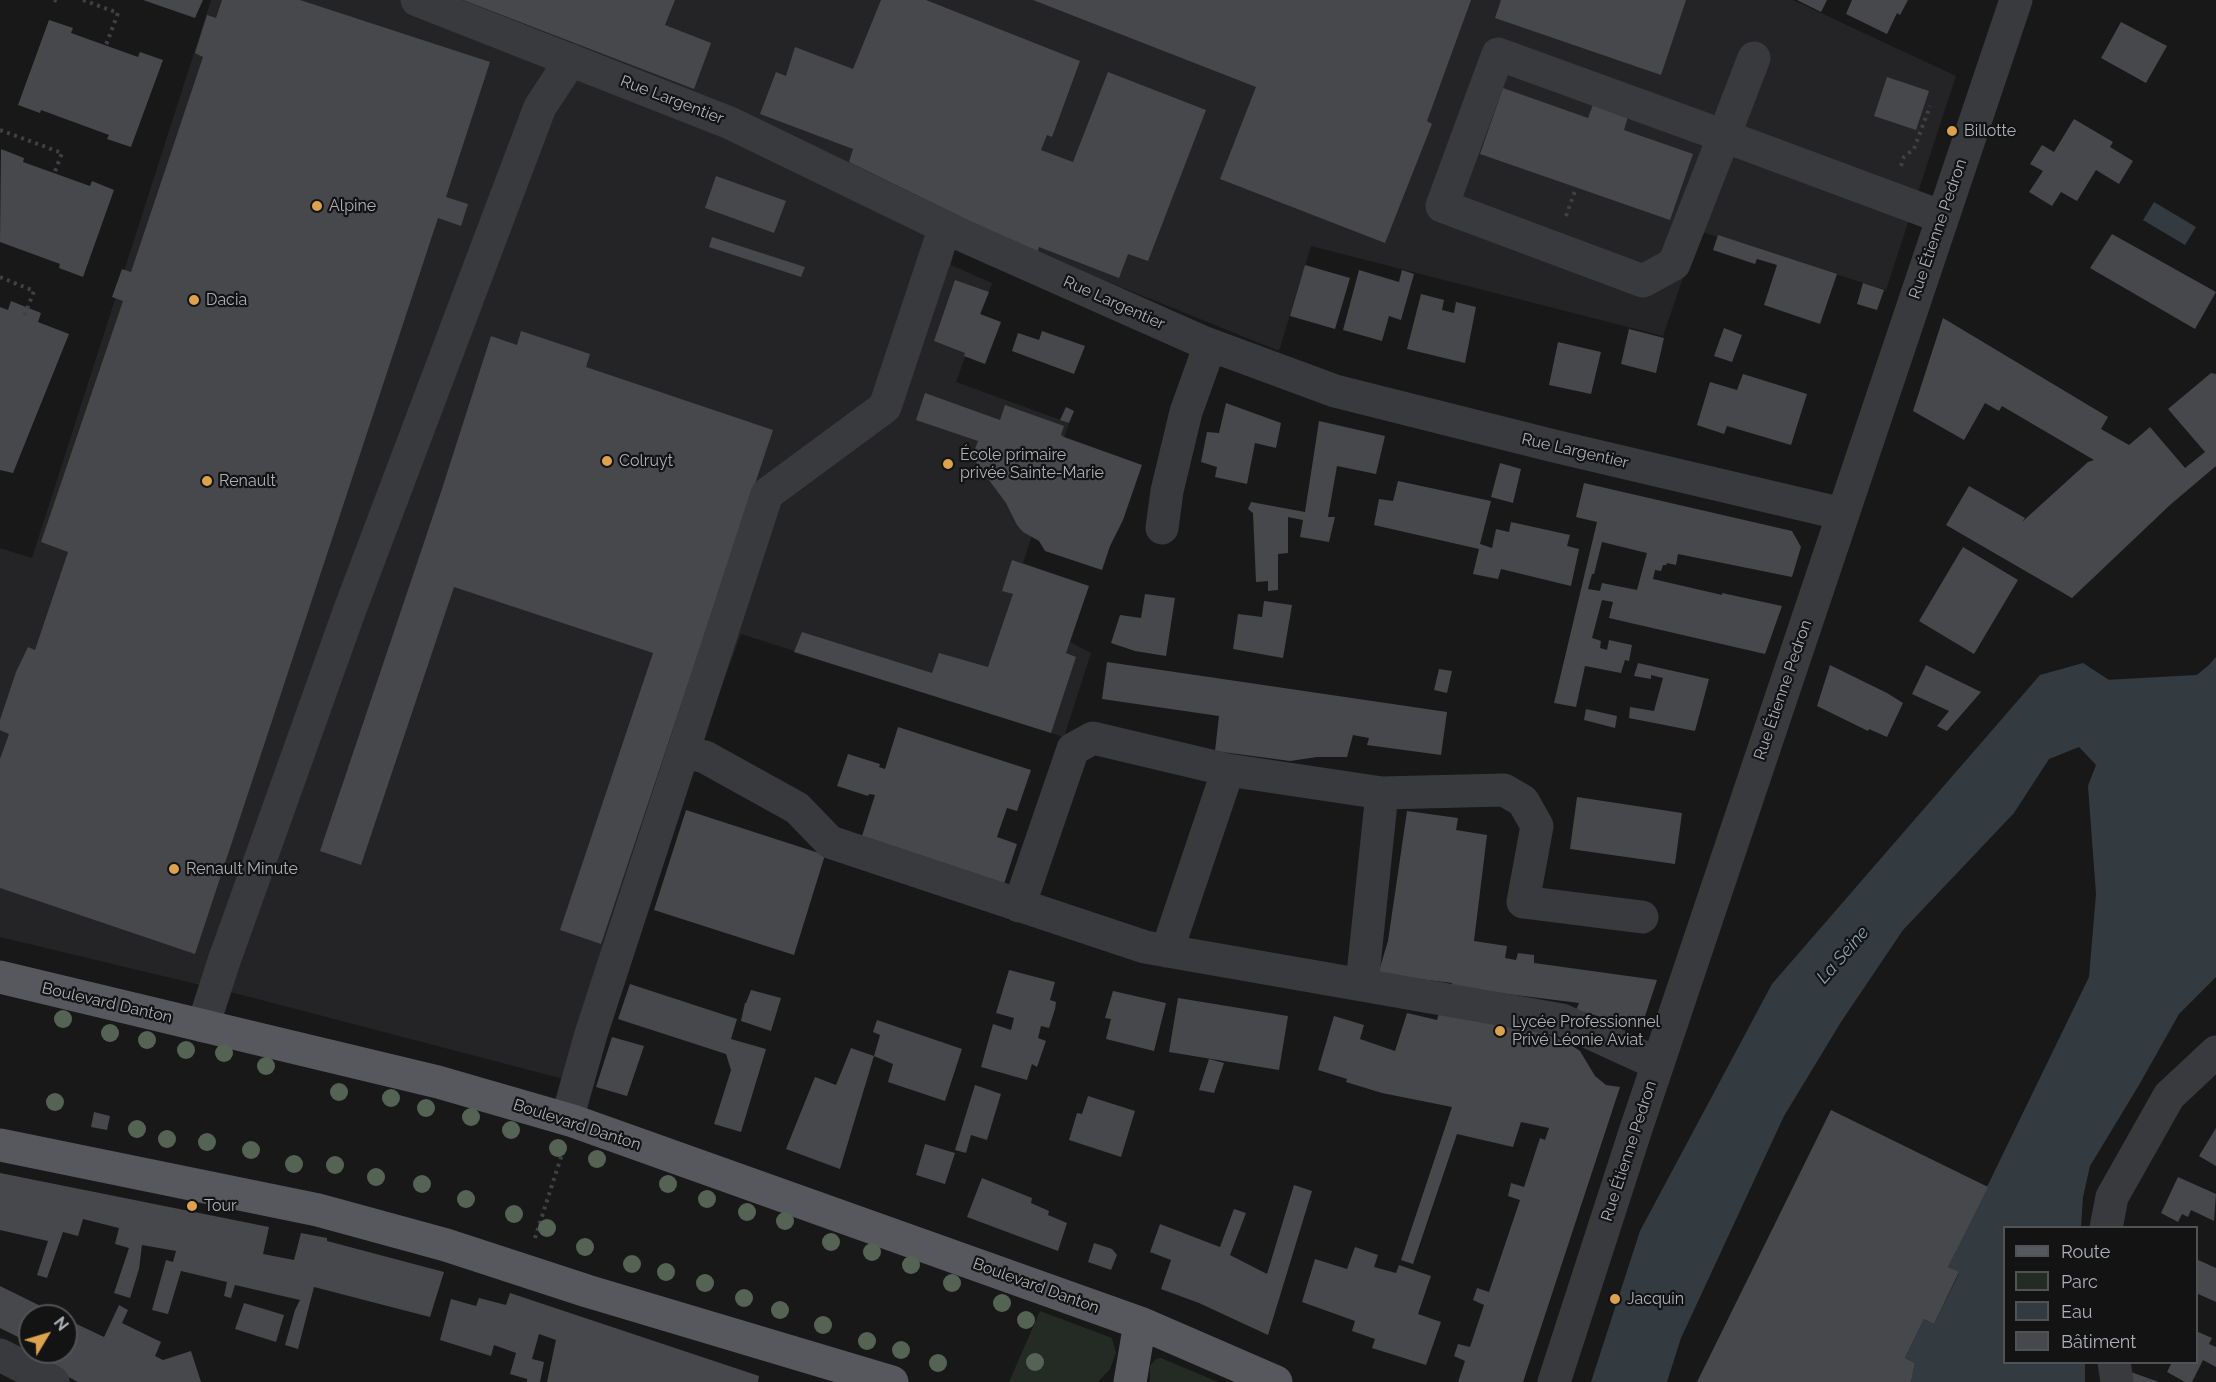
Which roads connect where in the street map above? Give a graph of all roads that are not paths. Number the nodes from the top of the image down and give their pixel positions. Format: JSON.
{"nodes":[{"id":1,"x":417,"y":0,"type":"edge"},
{"id":2,"x":2016,"y":0,"type":"edge"},
{"id":3,"x":1754,"y":58,"type":"dead end"},
{"id":4,"x":571,"y":60,"type":"junction"},
{"id":5,"x":1724,"y":136,"type":"junction"},
{"id":6,"x":1942,"y":217,"type":"junction"},
{"id":7,"x":945,"y":227,"type":"junction"},
{"id":8,"x":1210,"y":345,"type":"junction"},
{"id":9,"x":1843,"y":514,"type":"junction"},
{"id":10,"x":1162,"y":528,"type":"dead end"},
{"id":11,"x":684,"y":752,"type":"junction"},
{"id":12,"x":1228,"y":770,"type":"junction"},
{"id":13,"x":1382,"y":793,"type":"junction"},
{"id":14,"x":1019,"y":906,"type":"junction"},
{"id":15,"x":1642,"y":917,"type":"dead end"},
{"id":16,"x":1167,"y":951,"type":"junction"},
{"id":17,"x":0,"y":977,"type":"edge"},
{"id":18,"x":1362,"y":984,"type":"junction"},
{"id":19,"x":203,"y":1026,"type":"junction"},
{"id":20,"x":2213,"y":1059,"type":"edge"},
{"id":21,"x":1658,"y":1064,"type":"junction"},
{"id":22,"x":566,"y":1132,"type":"junction"},
{"id":23,"x":0,"y":1144,"type":"edge"},
{"id":24,"x":2106,"y":1226,"type":"edge"},
{"id":25,"x":1140,"y":1323,"type":"junction"},
{"id":26,"x":0,"y":1355,"type":"edge"},
{"id":27,"x":2114,"y":1364,"type":"edge"},
{"id":28,"x":53,"y":1382,"type":"edge"},
{"id":29,"x":892,"y":1382,"type":"edge"},
{"id":30,"x":1130,"y":1382,"type":"edge"},
{"id":31,"x":1276,"y":1382,"type":"edge"},
{"id":32,"x":1554,"y":1382,"type":"edge"},
{"id":33,"x":2117,"y":1382,"type":"edge"}],
"edges":[{"from":1,"to":4,"type":"street","name":"Rue Largentier"},
{"from":2,"to":6,"type":"street","name":"Rue Étienne Pedron"},
{"from":3,"to":5,"type":"street"},
{"from":4,"to":7,"type":"street","name":"Rue Largentier"},
{"from":4,"to":19,"type":"street"},
{"from":5,"to":5,"type":"street"},
{"from":5,"to":6,"type":"street"},
{"from":6,"to":9,"type":"street","name":"Rue Étienne Pedron"},
{"from":7,"to":8,"type":"street","name":"Rue Largentier"},
{"from":7,"to":11,"type":"street"},
{"from":8,"to":9,"type":"street","name":"Rue Largentier"},
{"from":8,"to":10,"type":"street"},
{"from":9,"to":21,"type":"street","name":"Rue Étienne Pedron"},
{"from":11,"to":14,"type":"street"},
{"from":11,"to":22,"type":"street"},
{"from":12,"to":13,"type":"street"},
{"from":12,"to":14,"type":"street"},
{"from":12,"to":16,"type":"street"},
{"from":13,"to":15,"type":"street"},
{"from":13,"to":18,"type":"street"},
{"from":14,"to":16,"type":"street"},
{"from":16,"to":18,"type":"street"},
{"from":17,"to":19,"type":"main road","name":"Boulevard Danton"},
{"from":18,"to":21,"type":"street"},
{"from":19,"to":22,"type":"main road","name":"Boulevard Danton"},
{"from":20,"to":24,"type":"street"},
{"from":21,"to":32,"type":"street","name":"Rue Étienne Pedron"},
{"from":22,"to":25,"type":"main road","name":"Boulevard Danton"},
{"from":23,"to":29,"type":"main road"},
{"from":25,"to":30,"type":"main road"},
{"from":25,"to":31,"type":"main road","name":"Boulevard Danton"},
{"from":26,"to":28,"type":"street"},
{"from":27,"to":33,"type":"street"}]}
